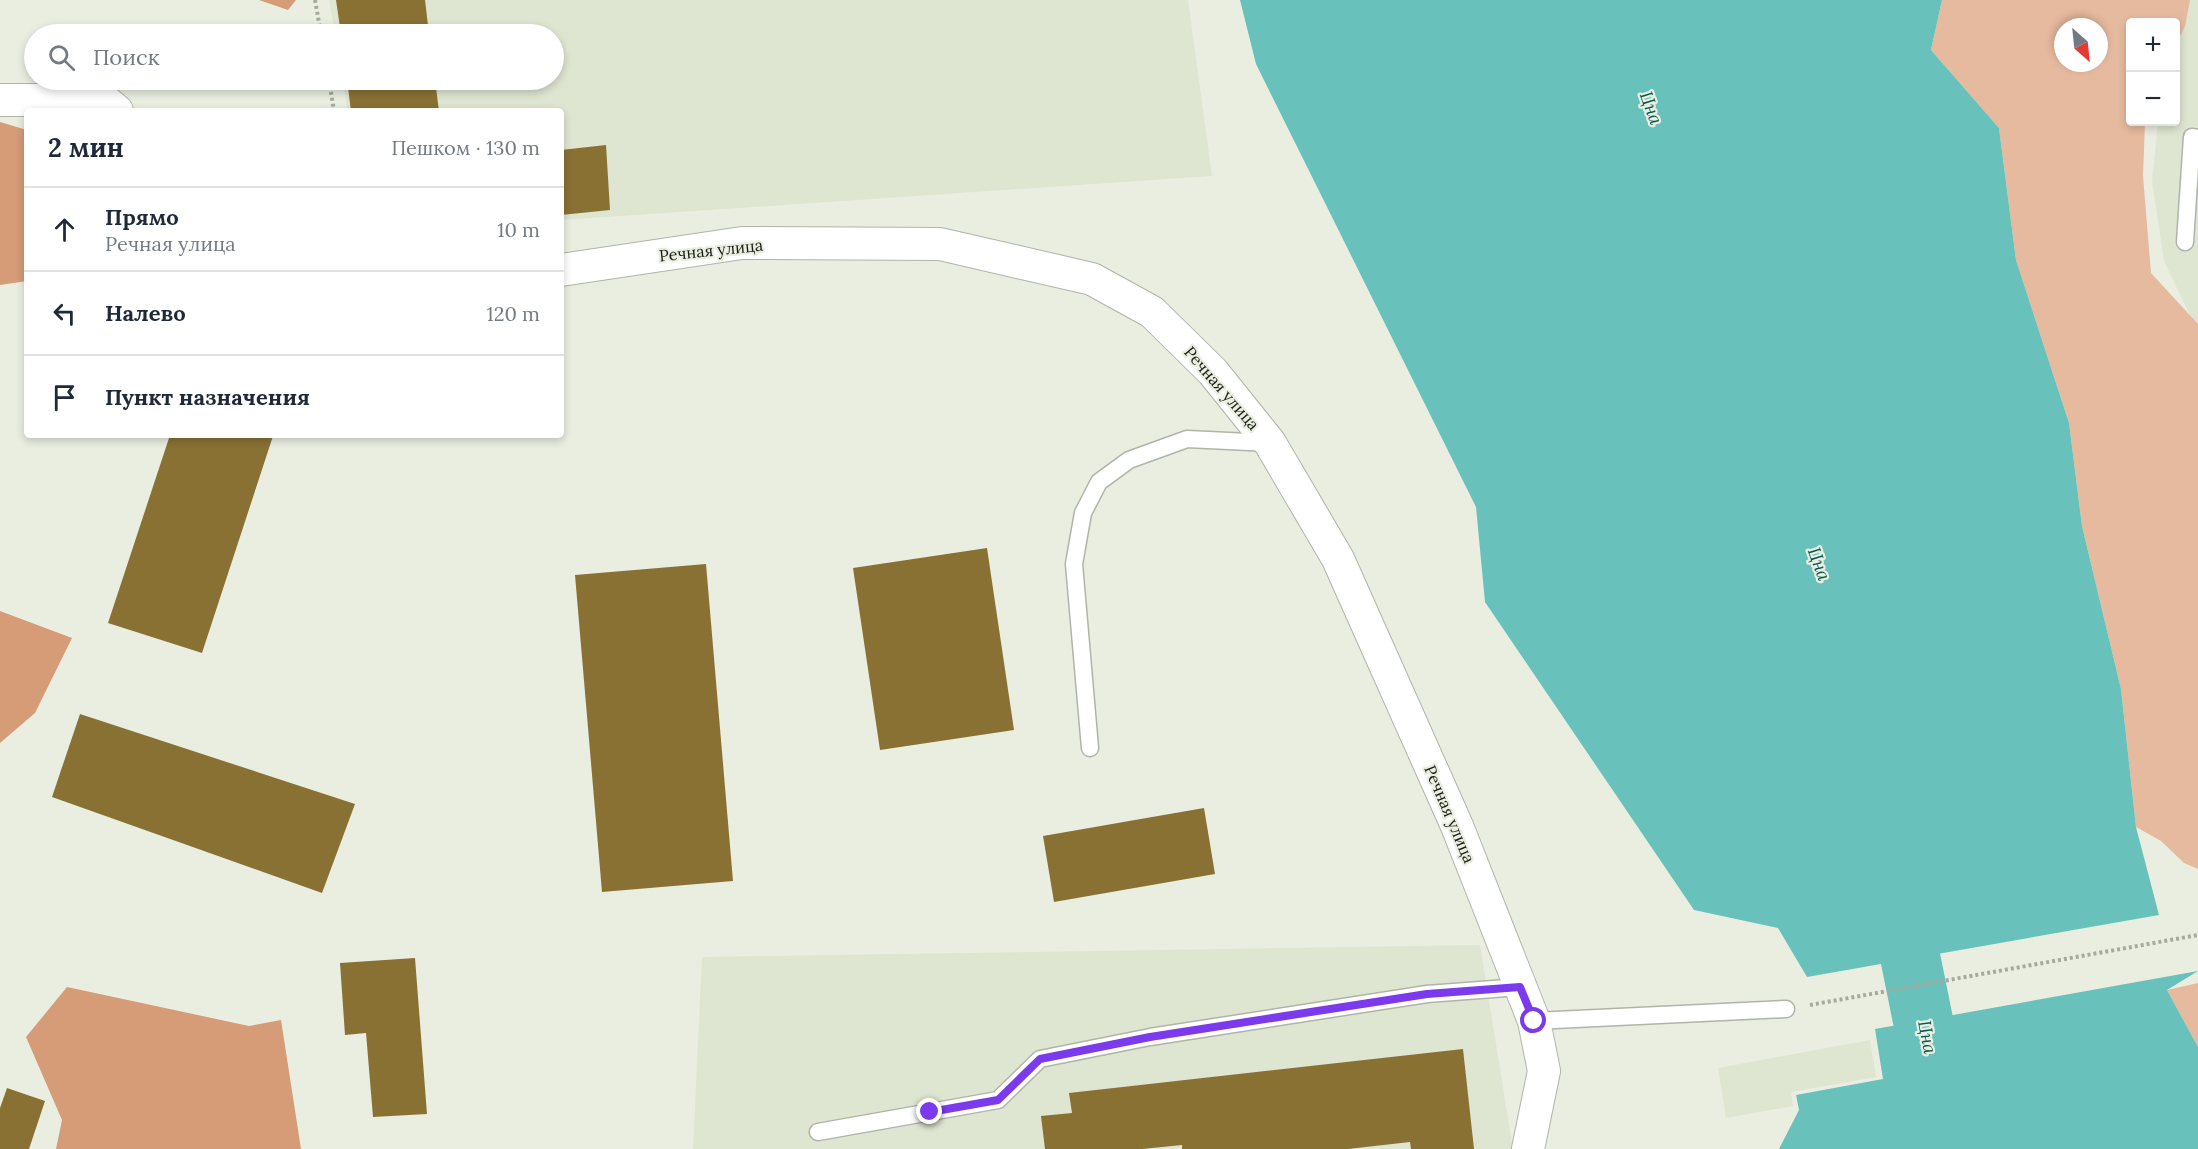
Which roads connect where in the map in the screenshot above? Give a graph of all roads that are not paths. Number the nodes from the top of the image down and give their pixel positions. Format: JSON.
{"nodes":[{"id":1,"x":0,"y":100,"type":"edge"},
{"id":2,"x":113,"y":108,"type":"edge"},
{"id":3,"x":2198,"y":138,"type":"edge"},
{"id":4,"x":2185,"y":242,"type":"dead end"},
{"id":5,"x":564,"y":270,"type":"edge"},
{"id":6,"x":1270,"y":443,"type":"junction"},
{"id":7,"x":1090,"y":748,"type":"dead end"},
{"id":8,"x":1520,"y":987,"type":"junction"},
{"id":9,"x":1786,"y":1009,"type":"road end"},
{"id":10,"x":1534,"y":1021,"type":"junction"},
{"id":11,"x":818,"y":1132,"type":"dead end"},
{"id":12,"x":1528,"y":1149,"type":"edge"}],
"edges":[{"from":1,"to":2,"type":"street"},
{"from":3,"to":4,"type":"lane"},
{"from":5,"to":6,"type":"street","name":"Речная улица"},
{"from":6,"to":7,"type":"lane"},
{"from":6,"to":8,"type":"street","name":"Речная улица"},
{"from":8,"to":10,"type":"street","name":"Речная улица"},
{"from":8,"to":11,"type":"lane"},
{"from":9,"to":10,"type":"lane"},
{"from":10,"to":12,"type":"street","name":"Речная улица"}]}
